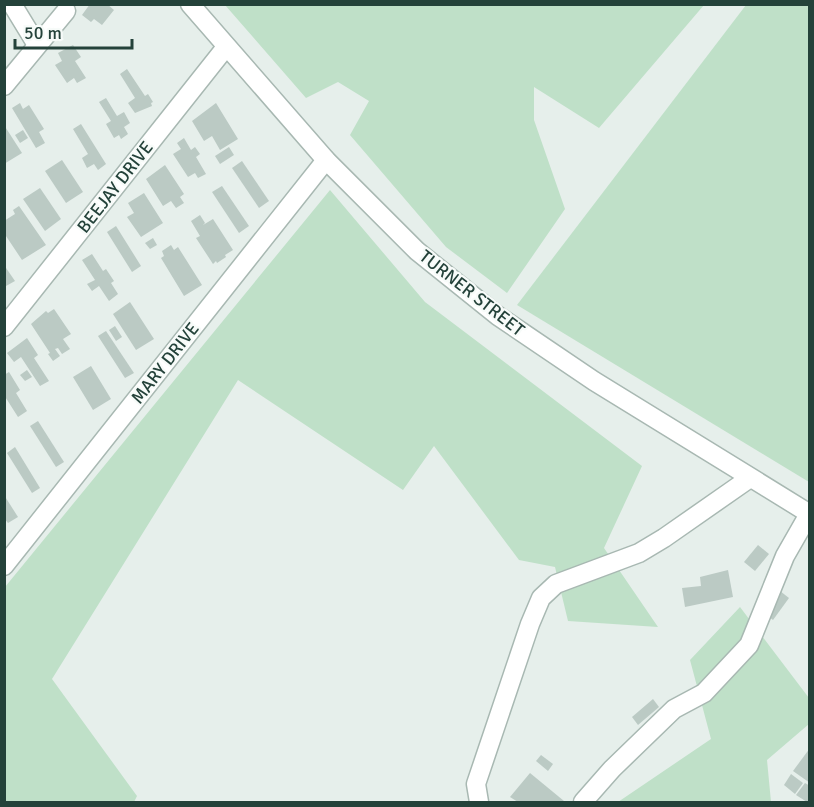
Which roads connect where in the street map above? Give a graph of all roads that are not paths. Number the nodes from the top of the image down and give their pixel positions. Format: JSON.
{"nodes":[{"id":1,"x":12,"y":4,"type":"edge"},
{"id":2,"x":190,"y":4,"type":"edge"},
{"id":3,"x":66,"y":11,"type":"dead end"},
{"id":4,"x":37,"y":45,"type":"junction"},
{"id":5,"x":226,"y":47,"type":"junction"},
{"id":6,"x":4,"y":86,"type":"edge"},
{"id":7,"x":326,"y":160,"type":"junction"},
{"id":8,"x":4,"y":327,"type":"edge"},
{"id":9,"x":750,"y":478,"type":"junction"},
{"id":10,"x":809,"y":514,"type":"edge"},
{"id":11,"x":4,"y":566,"type":"edge"},
{"id":12,"x":478,"y":802,"type":"edge"},
{"id":13,"x":583,"y":802,"type":"edge"}],
"edges":[{"from":1,"to":4,"type":"street"},
{"from":2,"to":5,"type":"street","name":"TURNER STREET"},
{"from":3,"to":4,"type":"street"},
{"from":4,"to":6,"type":"street"},
{"from":5,"to":7,"type":"street","name":"TURNER STREET"},
{"from":5,"to":8,"type":"street","name":"BEEJAY DRIVE"},
{"from":7,"to":9,"type":"street","name":"TURNER STREET"},
{"from":7,"to":11,"type":"street","name":"MARY DRIVE"},
{"from":9,"to":10,"type":"street","name":"TURNER STREET"},
{"from":9,"to":12,"type":"street"},
{"from":10,"to":13,"type":"street"}]}
